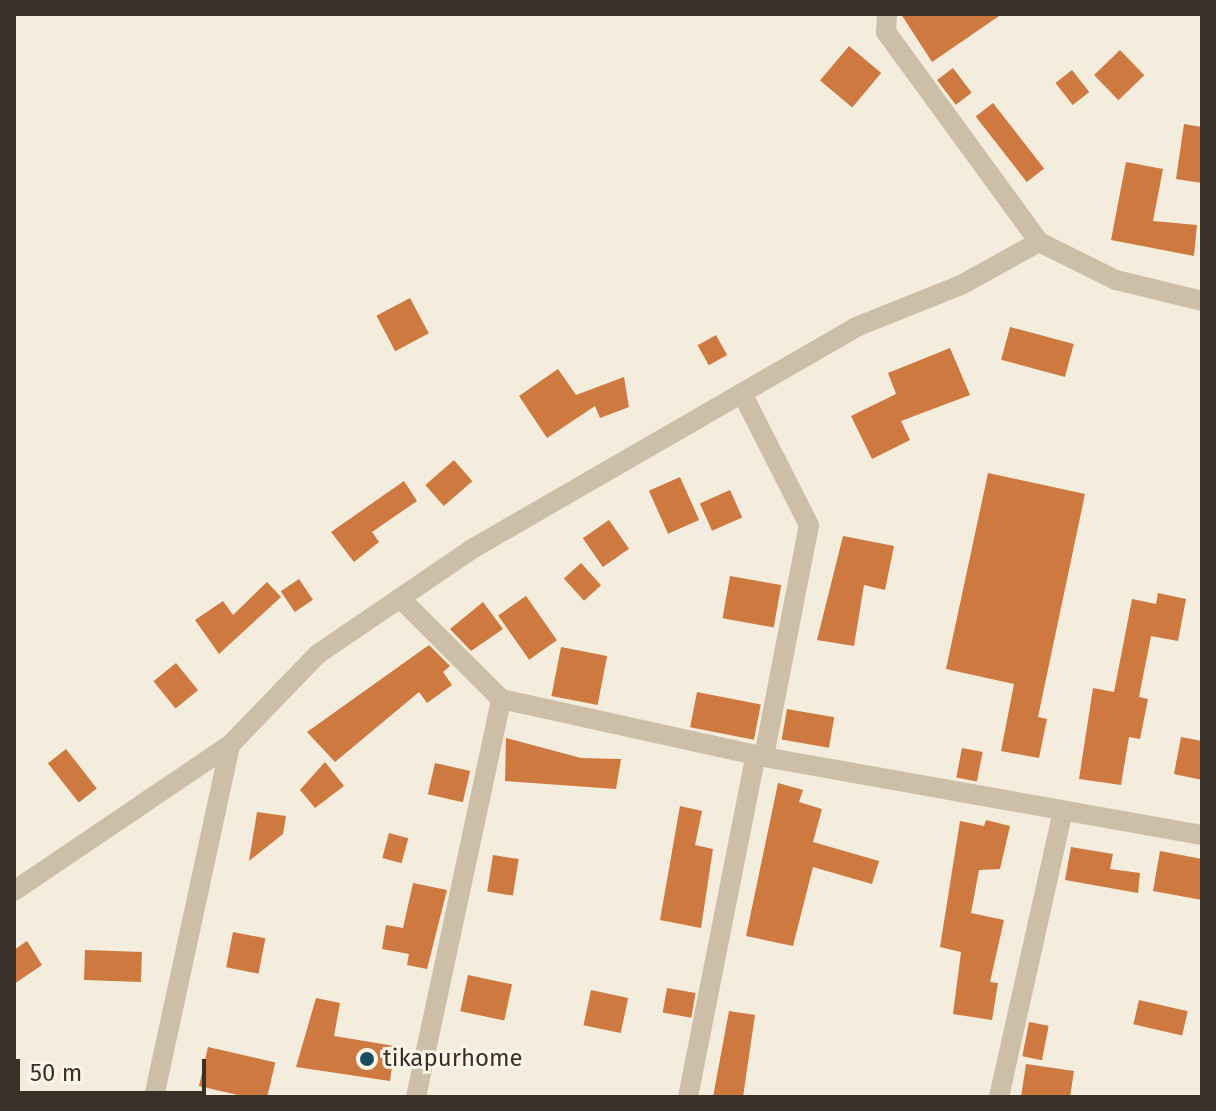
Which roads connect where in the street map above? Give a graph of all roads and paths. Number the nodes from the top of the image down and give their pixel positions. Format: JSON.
{"nodes":[{"id":1,"x":887,"y":14,"type":"edge"},
{"id":2,"x":1039,"y":242,"type":"junction"},
{"id":3,"x":1202,"y":301,"type":"edge"},
{"id":4,"x":744,"y":397,"type":"junction"},
{"id":5,"x":400,"y":598,"type":"junction"},
{"id":6,"x":501,"y":699,"type":"junction"},
{"id":7,"x":230,"y":745,"type":"junction"},
{"id":8,"x":760,"y":756,"type":"junction"},
{"id":9,"x":1063,"y":811,"type":"junction"},
{"id":10,"x":1202,"y":835,"type":"edge"},
{"id":11,"x":14,"y":891,"type":"edge"},
{"id":12,"x":154,"y":1097,"type":"edge"},
{"id":13,"x":416,"y":1097,"type":"edge"},
{"id":14,"x":688,"y":1097,"type":"edge"},
{"id":15,"x":999,"y":1097,"type":"edge"}],
"edges":[{"from":1,"to":2,"type":"street"},
{"from":2,"to":3,"type":"street"},
{"from":2,"to":4,"type":"street"},
{"from":4,"to":5,"type":"street"},
{"from":4,"to":8,"type":"street"},
{"from":5,"to":6,"type":"street"},
{"from":5,"to":7,"type":"street"},
{"from":6,"to":8,"type":"street"},
{"from":6,"to":13,"type":"street"},
{"from":7,"to":11,"type":"street"},
{"from":7,"to":12,"type":"street"},
{"from":8,"to":9,"type":"street"},
{"from":8,"to":14,"type":"street"},
{"from":9,"to":10,"type":"street"},
{"from":9,"to":15,"type":"street"}]}
